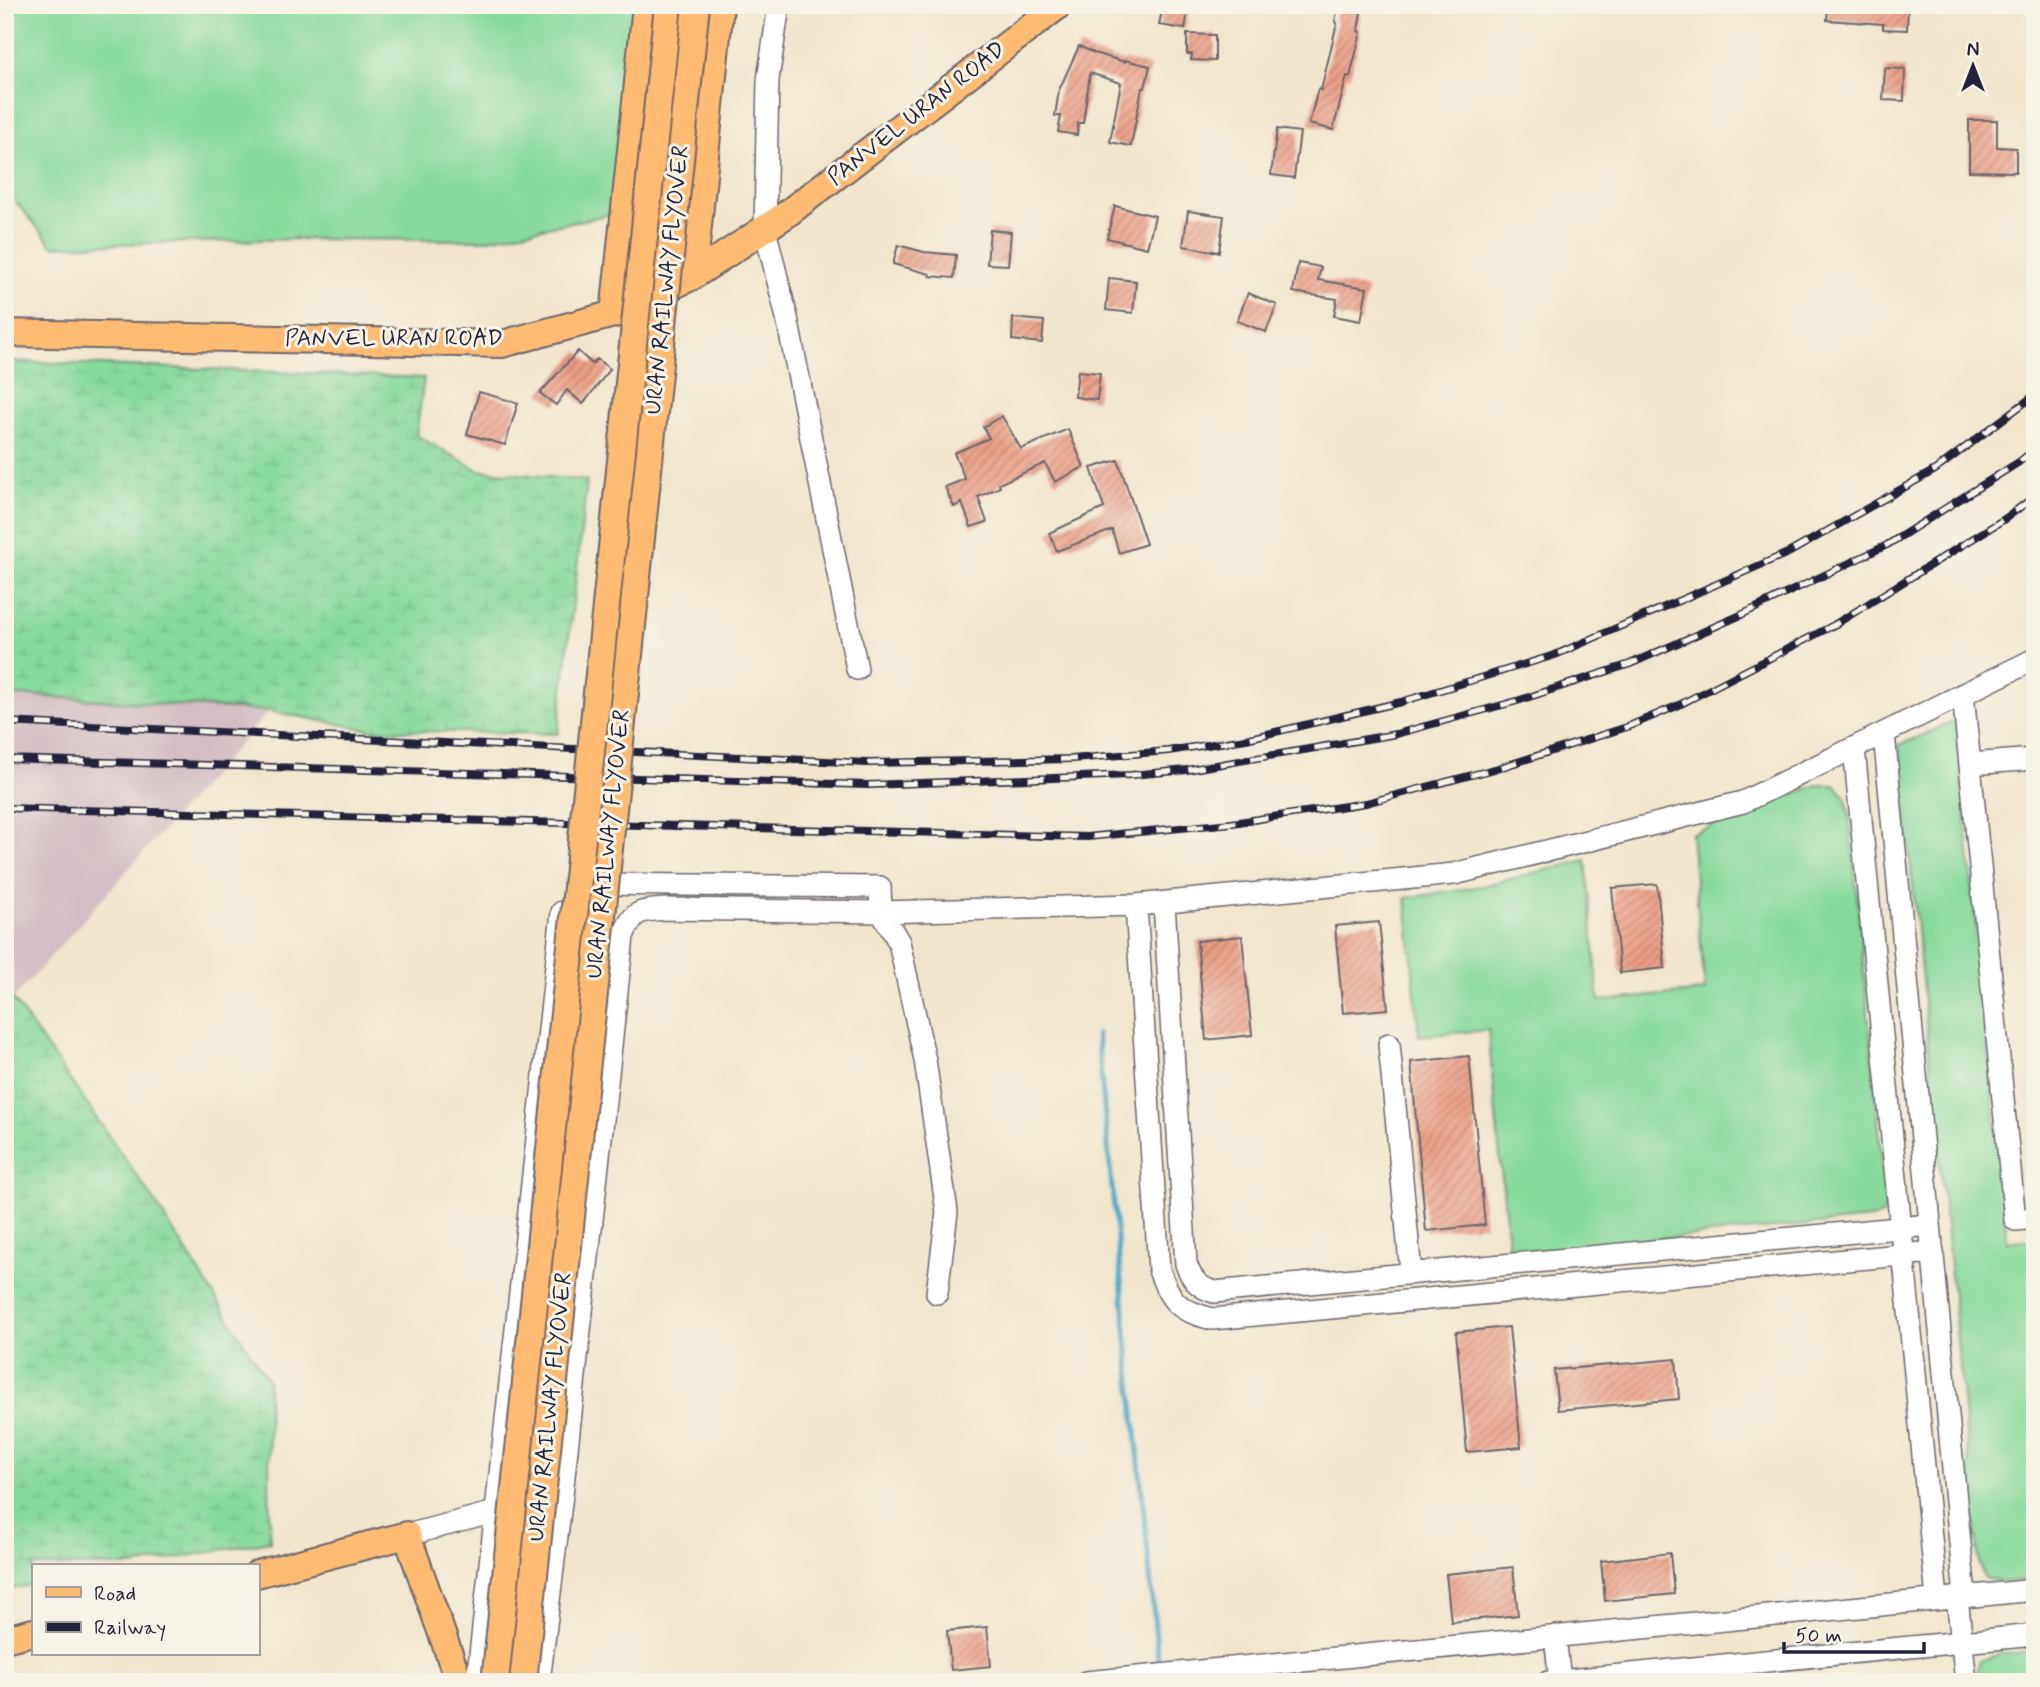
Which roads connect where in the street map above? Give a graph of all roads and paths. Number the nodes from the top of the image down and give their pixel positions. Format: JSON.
{"nodes":[{"id":1,"x":646,"y":5,"type":"edge"},
{"id":2,"x":668,"y":5,"type":"edge"},
{"id":3,"x":696,"y":5,"type":"edge"},
{"id":4,"x":720,"y":5,"type":"edge"},
{"id":5,"x":779,"y":5,"type":"edge"},
{"id":6,"x":1059,"y":5,"type":"edge"},
{"id":7,"x":765,"y":229,"type":"junction"},
{"id":8,"x":693,"y":276,"type":"junction"},
{"id":9,"x":614,"y":314,"type":"junction"},
{"id":10,"x":5,"y":333,"type":"edge"},
{"id":11,"x":2035,"y":659,"type":"edge"},
{"id":12,"x":857,"y":669,"type":"dead end"},
{"id":13,"x":1963,"y":694,"type":"junction"},
{"id":14,"x":1884,"y":733,"type":"junction"},
{"id":15,"x":1854,"y":748,"type":"junction"},
{"id":16,"x":2035,"y":759,"type":"edge"},
{"id":17,"x":1970,"y":764,"type":"junction"},
{"id":18,"x":1164,"y":903,"type":"junction"},
{"id":19,"x":1136,"y":905,"type":"junction"},
{"id":20,"x":881,"y":912,"type":"junction"},
{"id":21,"x":1390,"y":1044,"type":"dead end"},
{"id":22,"x":2035,"y":1218,"type":"edge"},
{"id":23,"x":1930,"y":1225,"type":"junction"},
{"id":24,"x":1900,"y":1227,"type":"junction"},
{"id":25,"x":1933,"y":1252,"type":"junction"},
{"id":26,"x":1903,"y":1255,"type":"junction"},
{"id":27,"x":1411,"y":1273,"type":"junction"},
{"id":28,"x":937,"y":1293,"type":"dead end"},
{"id":29,"x":495,"y":1512,"type":"junction"},
{"id":30,"x":407,"y":1535,"type":"junction"},
{"id":31,"x":259,"y":1573,"type":"edge"},
{"id":32,"x":2035,"y":1590,"type":"edge"},
{"id":33,"x":1953,"y":1598,"type":"junction"},
{"id":34,"x":32,"y":1632,"type":"edge"},
{"id":35,"x":2035,"y":1635,"type":"edge"},
{"id":36,"x":1555,"y":1636,"type":"junction"},
{"id":37,"x":5,"y":1639,"type":"edge"},
{"id":38,"x":1962,"y":1642,"type":"junction"},
{"id":39,"x":1556,"y":1681,"type":"edge"},
{"id":40,"x":459,"y":1682,"type":"edge"},
{"id":41,"x":477,"y":1682,"type":"edge"},
{"id":42,"x":495,"y":1682,"type":"edge"},
{"id":43,"x":523,"y":1682,"type":"edge"},
{"id":44,"x":539,"y":1682,"type":"edge"},
{"id":45,"x":1086,"y":1682,"type":"edge"},
{"id":46,"x":1966,"y":1682,"type":"edge"}],
"edges":[{"from":1,"to":9,"type":"main road"},
{"from":2,"to":42,"type":"main road","name":"URAN RAILWAY FLYOVER","bridge":true},
{"from":3,"to":43,"type":"main road","name":"URAN RAILWAY FLYOVER","bridge":true},
{"from":4,"to":8,"type":"main road"},
{"from":5,"to":7,"type":"street"},
{"from":6,"to":7,"type":"main road","name":"PANVEL URAN ROAD"},
{"from":7,"to":8,"type":"main road","name":"PANVEL URAN ROAD"},
{"from":7,"to":12,"type":"street"},
{"from":8,"to":9,"type":"main road","name":"PANVEL URAN ROAD"},
{"from":9,"to":10,"type":"main road","name":"PANVEL URAN ROAD"},
{"from":11,"to":13,"type":"street"},
{"from":13,"to":14,"type":"street"},
{"from":13,"to":17,"type":"street"},
{"from":14,"to":15,"type":"street"},
{"from":14,"to":23,"type":"street"},
{"from":15,"to":18,"type":"street"},
{"from":15,"to":24,"type":"street"},
{"from":16,"to":17,"type":"street"},
{"from":17,"to":22,"type":"street"},
{"from":18,"to":19,"type":"street"},
{"from":18,"to":27,"type":"street"},
{"from":19,"to":20,"type":"street"},
{"from":19,"to":26,"type":"street"},
{"from":20,"to":28,"type":"street"},
{"from":20,"to":29,"type":"street"},
{"from":20,"to":44,"type":"street"},
{"from":21,"to":27,"type":"street"},
{"from":23,"to":24,"type":"street"},
{"from":23,"to":25,"type":"street"},
{"from":24,"to":26,"type":"street"},
{"from":24,"to":27,"type":"street"},
{"from":25,"to":26,"type":"street"},
{"from":25,"to":33,"type":"street"},
{"from":26,"to":33,"type":"street"},
{"from":29,"to":30,"type":"street"},
{"from":29,"to":41,"type":"street"},
{"from":30,"to":31,"type":"main road"},
{"from":30,"to":40,"type":"main road"},
{"from":32,"to":33,"type":"street"},
{"from":33,"to":36,"type":"street"},
{"from":33,"to":38,"type":"street"},
{"from":34,"to":37,"type":"main road"},
{"from":35,"to":38,"type":"street"},
{"from":36,"to":39,"type":"street"},
{"from":36,"to":45,"type":"street"},
{"from":38,"to":39,"type":"street"},
{"from":38,"to":46,"type":"street"}]}
